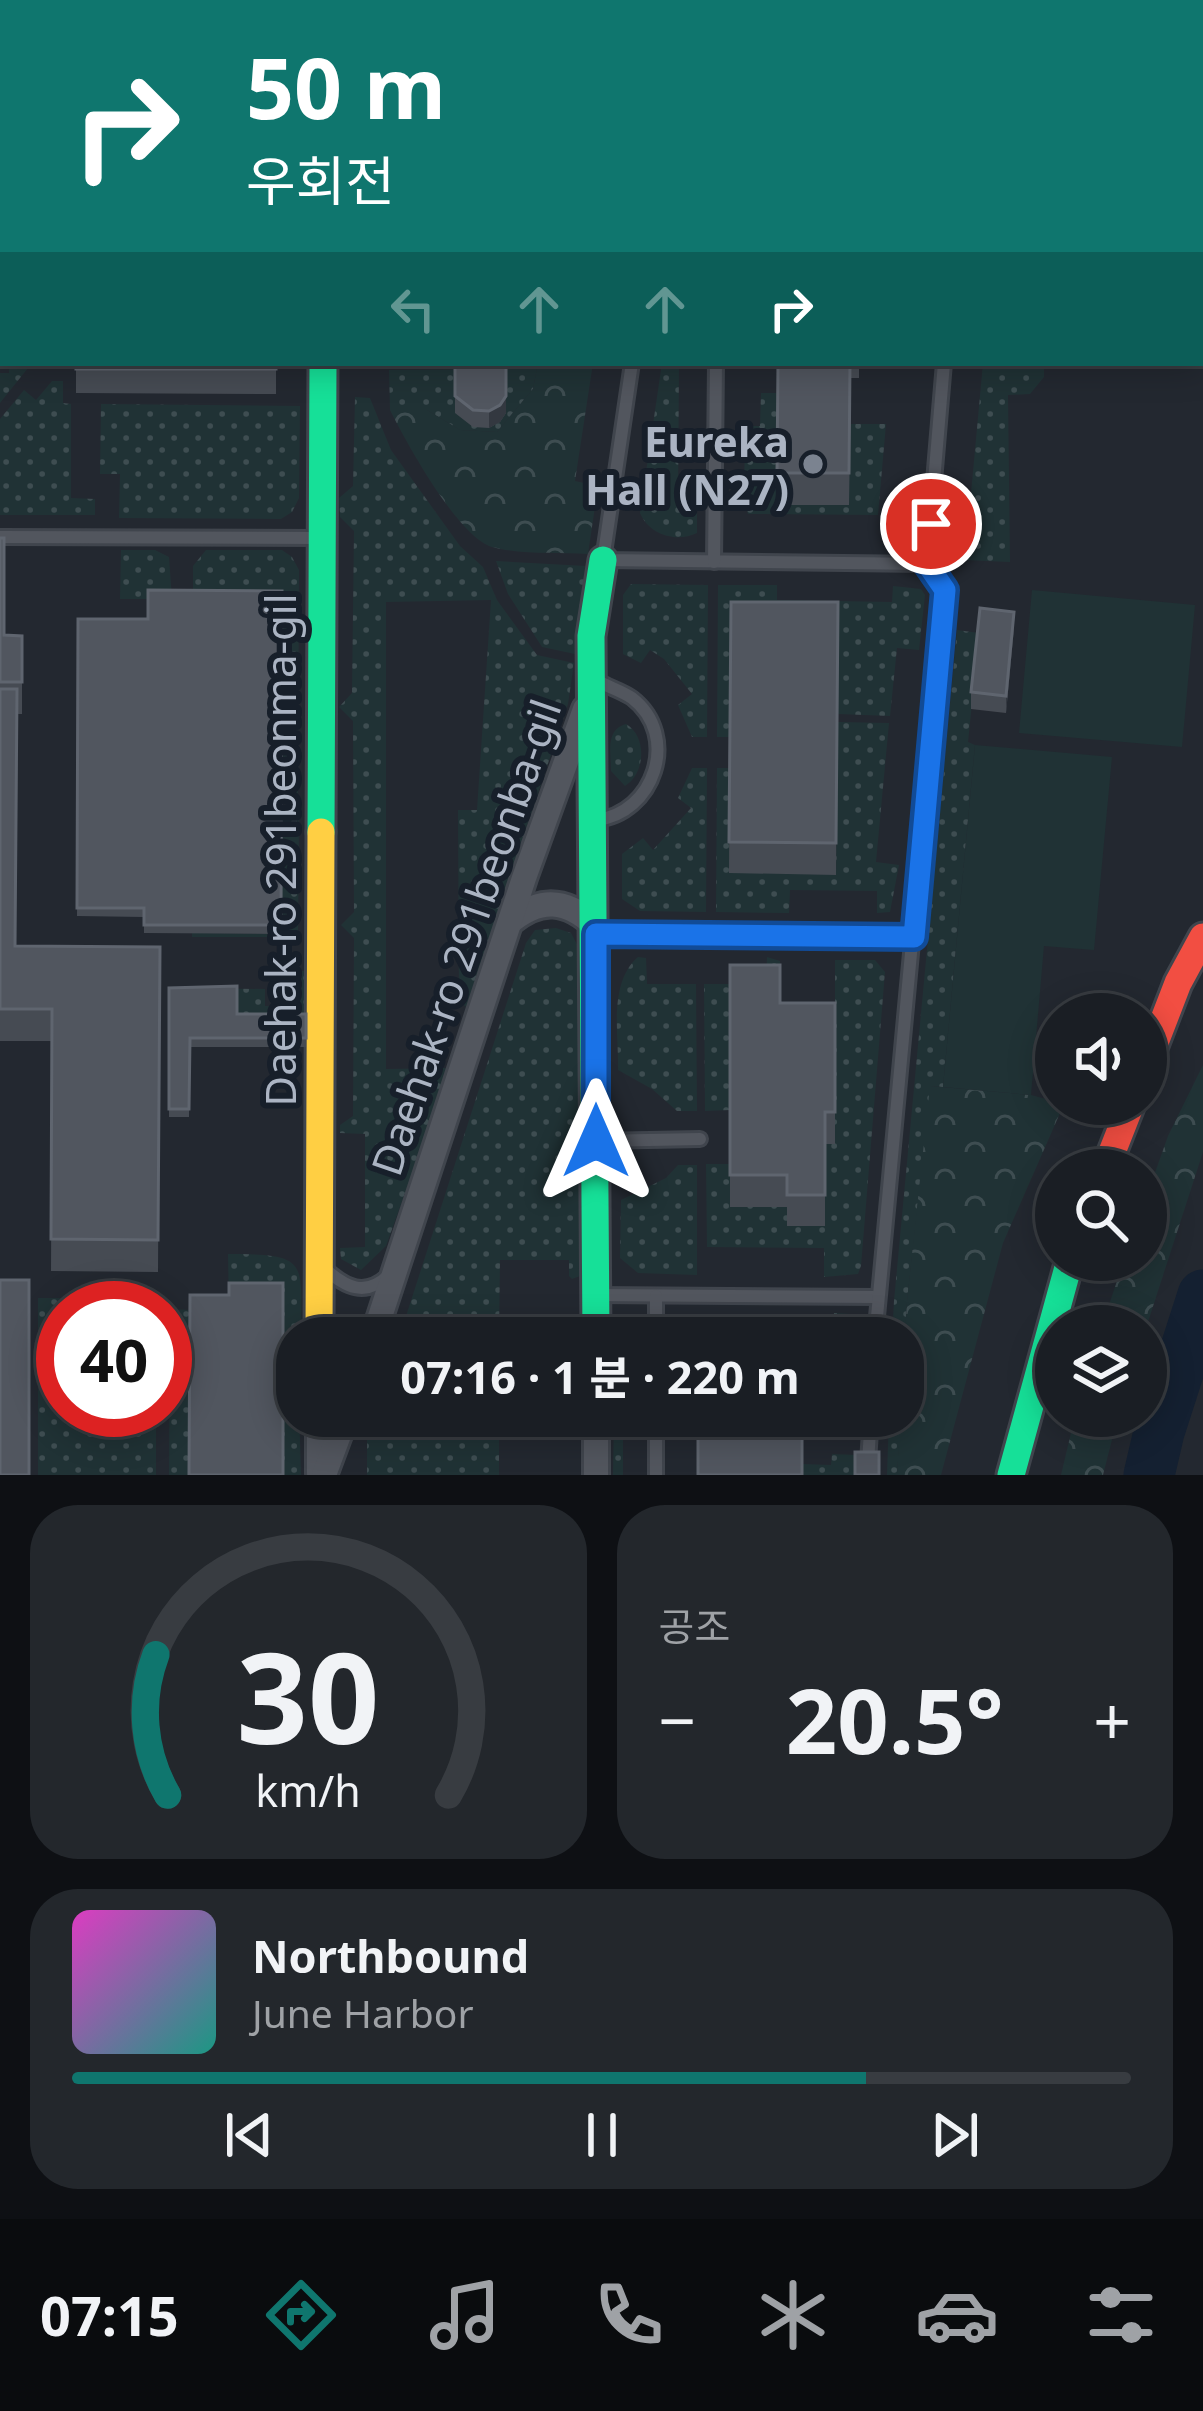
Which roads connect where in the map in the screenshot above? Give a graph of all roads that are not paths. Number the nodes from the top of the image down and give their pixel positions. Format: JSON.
{"nodes":[{"id":1,"x":323,"y":366,"type":"edge"},
{"id":2,"x":632,"y":366,"type":"edge"},
{"id":3,"x":716,"y":366,"type":"edge"},
{"id":4,"x":944,"y":366,"type":"edge"},
{"id":5,"x":0,"y":537,"type":"edge"},
{"id":6,"x":322,"y":538,"type":"junction"},
{"id":7,"x":603,"y":560,"type":"junction"},
{"id":8,"x":714,"y":562,"type":"junction"},
{"id":9,"x":927,"y":564,"type":"junction"},
{"id":10,"x":591,"y":686,"type":"junction"},
{"id":11,"x":593,"y":820,"type":"junction"},
{"id":12,"x":510,"y":922,"type":"junction"},
{"id":13,"x":596,"y":930,"type":"junction"},
{"id":14,"x":914,"y":937,"type":"junction"},
{"id":15,"x":1203,"y":937,"type":"edge"},
{"id":16,"x":1167,"y":1012,"type":"edge"},
{"id":17,"x":700,"y":1139,"type":"dead end"},
{"id":18,"x":596,"y":1141,"type":"junction"},
{"id":19,"x":320,"y":1264,"type":"junction"},
{"id":20,"x":398,"y":1266,"type":"junction"},
{"id":21,"x":1062,"y":1281,"type":"edge"},
{"id":22,"x":596,"y":1295,"type":"junction"},
{"id":23,"x":656,"y":1296,"type":"junction"},
{"id":24,"x":877,"y":1297,"type":"junction"},
{"id":25,"x":320,"y":1317,"type":"edge"},
{"id":26,"x":380,"y":1317,"type":"edge"},
{"id":27,"x":596,"y":1317,"type":"edge"},
{"id":28,"x":656,"y":1317,"type":"edge"},
{"id":29,"x":876,"y":1317,"type":"edge"},
{"id":30,"x":320,"y":1437,"type":"edge"},
{"id":31,"x":337,"y":1437,"type":"edge"},
{"id":32,"x":596,"y":1437,"type":"edge"},
{"id":33,"x":656,"y":1437,"type":"edge"},
{"id":34,"x":870,"y":1437,"type":"edge"},
{"id":35,"x":868,"y":1462,"type":"edge"},
{"id":36,"x":321,"y":1475,"type":"edge"},
{"id":37,"x":596,"y":1475,"type":"edge"},
{"id":38,"x":656,"y":1475,"type":"edge"},
{"id":39,"x":1010,"y":1475,"type":"edge"}],
"edges":[{"from":1,"to":6,"type":"street","name":"Daehak-ro 291beonma-gil"},
{"from":2,"to":7,"type":"lane"},
{"from":3,"to":8,"type":"lane"},
{"from":4,"to":9,"type":"lane"},
{"from":5,"to":6,"type":"lane"},
{"from":6,"to":19,"type":"street","name":"Daehak-ro 291beonma-gil"},
{"from":7,"to":8,"type":"lane"},
{"from":7,"to":10,"type":"street"},
{"from":8,"to":9,"type":"lane"},
{"from":9,"to":14,"type":"lane"},
{"from":10,"to":11,"type":"street","name":"Daehak-ro 291beonba-gil"},
{"from":10,"to":11,"type":"lane"},
{"from":10,"to":12,"type":"street","name":"Daehak-ro 291beonba-gil"},
{"from":11,"to":13,"type":"street","name":"Daehak-ro 291beonba-gil"},
{"from":12,"to":13,"type":"street"},
{"from":12,"to":20,"type":"street","name":"Daehak-ro 291beonba-gil"},
{"from":13,"to":14,"type":"lane"},
{"from":13,"to":18,"type":"street","name":"Daehak-ro 291beonba-gil"},
{"from":14,"to":24,"type":"lane"},
{"from":15,"to":16,"type":"street"},
{"from":17,"to":18,"type":"lane"},
{"from":18,"to":22,"type":"street","name":"Daehak-ro 291beonba-gil"},
{"from":19,"to":20,"type":"lane"},
{"from":19,"to":25,"type":"street","name":"Daehak-ro 291beonma-gil"},
{"from":20,"to":26,"type":"street","name":"Daehak-ro 291beonba-gil"},
{"from":21,"to":39,"type":"street"},
{"from":22,"to":23,"type":"lane"},
{"from":22,"to":27,"type":"street","name":"Daehak-ro 291beonba-gil"},
{"from":23,"to":24,"type":"lane"},
{"from":23,"to":28,"type":"lane"},
{"from":24,"to":29,"type":"lane"},
{"from":30,"to":36,"type":"street"},
{"from":31,"to":36,"type":"street"},
{"from":32,"to":37,"type":"street"},
{"from":33,"to":38,"type":"lane"},
{"from":34,"to":35,"type":"lane"}]}
